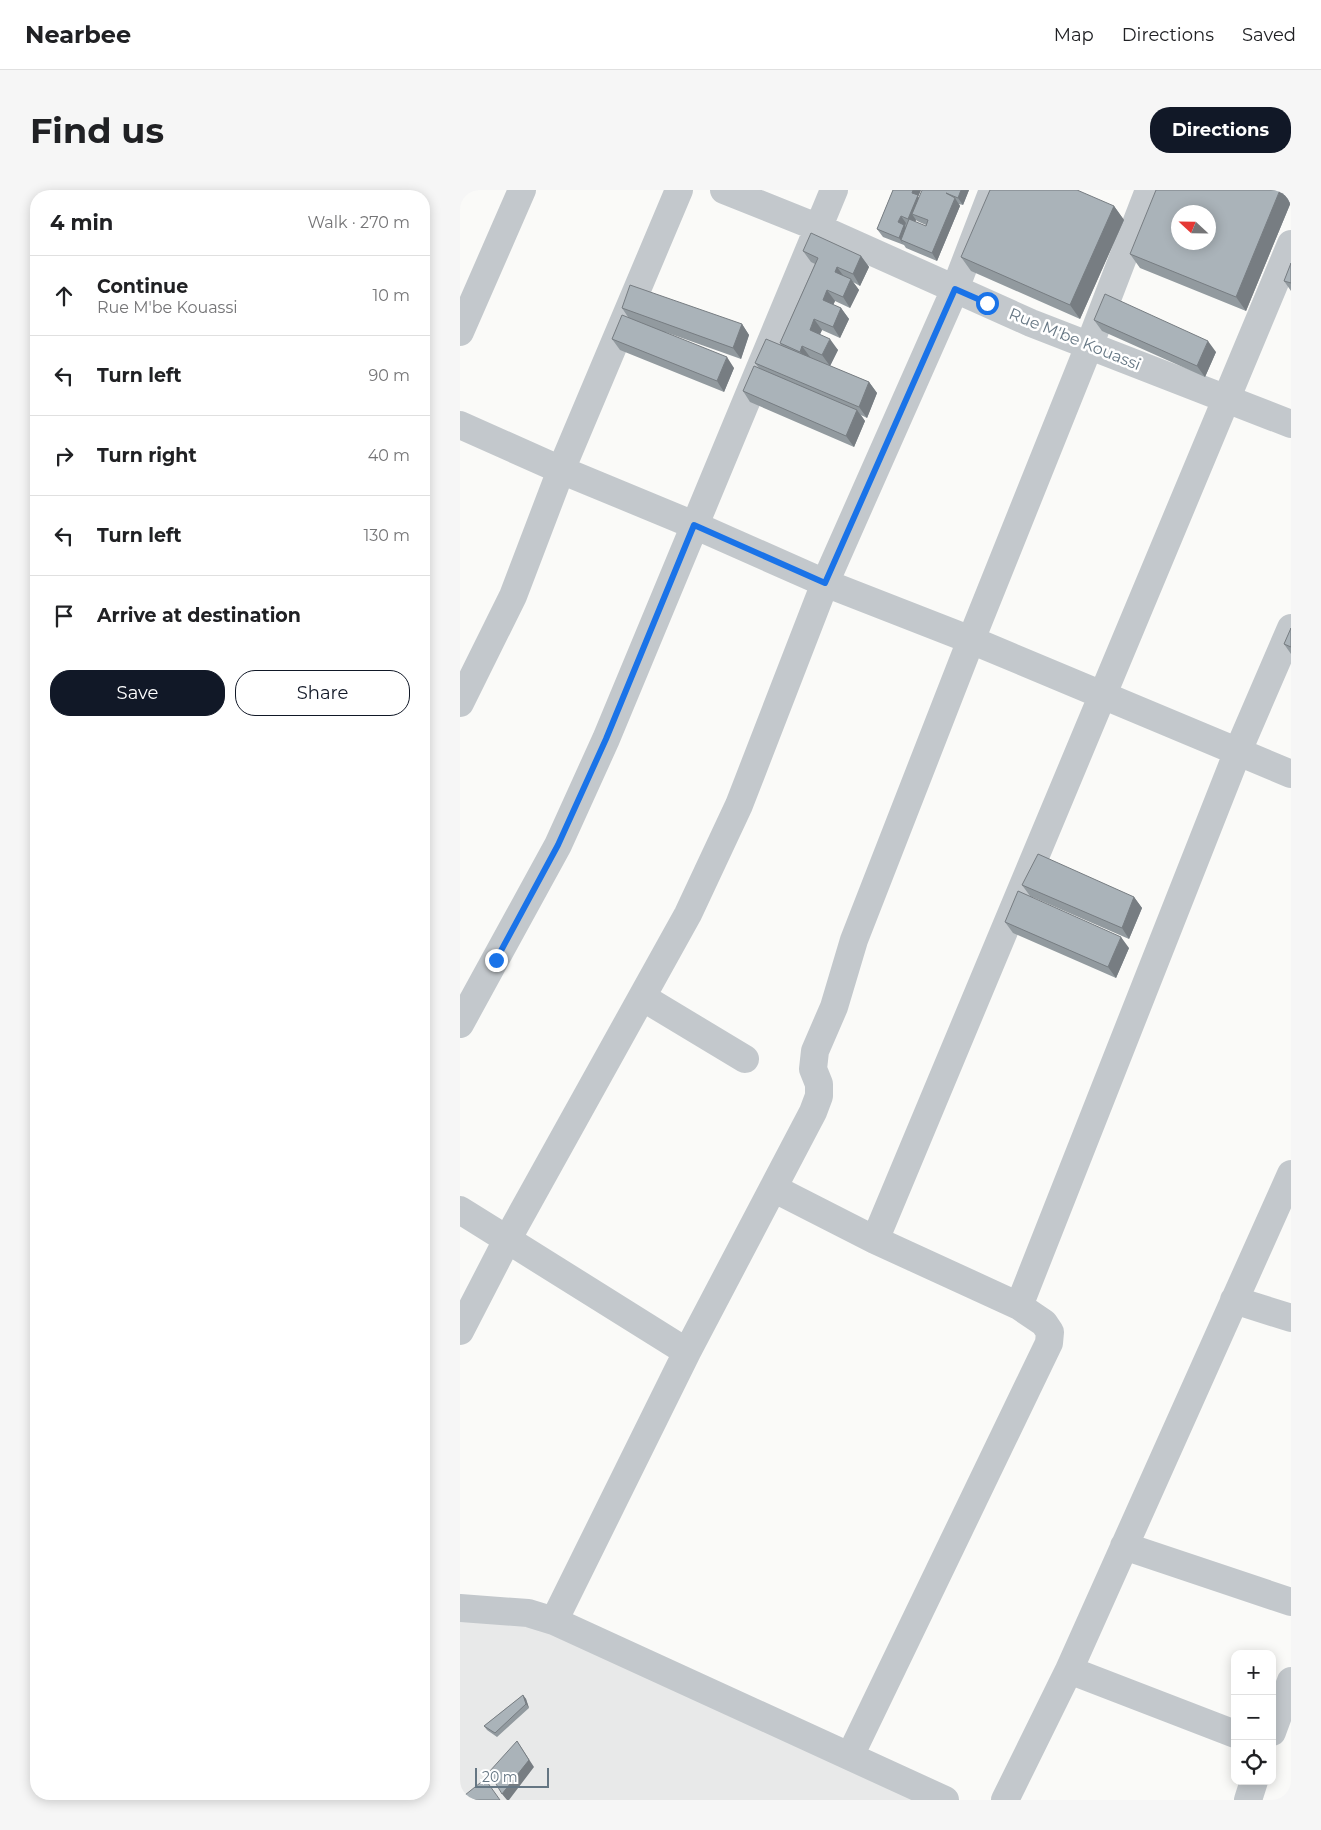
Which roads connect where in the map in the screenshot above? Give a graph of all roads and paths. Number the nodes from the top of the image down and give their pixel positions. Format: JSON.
{"nodes":[{"id":1,"x":522,"y":190,"type":"edge"},
{"id":2,"x":679,"y":190,"type":"edge"},
{"id":3,"x":724,"y":190,"type":"edge"},
{"id":4,"x":834,"y":190,"type":"edge"},
{"id":5,"x":993,"y":190,"type":"edge"},
{"id":6,"x":1149,"y":190,"type":"edge"},
{"id":7,"x":819,"y":228,"type":"junction"},
{"id":8,"x":1291,"y":244,"type":"edge"},
{"id":9,"x":955,"y":289,"type":"junction"},
{"id":10,"x":460,"y":332,"type":"edge"},
{"id":11,"x":1089,"y":346,"type":"junction"},
{"id":12,"x":1226,"y":398,"type":"junction"},
{"id":13,"x":1291,"y":424,"type":"edge"},
{"id":14,"x":460,"y":425,"type":"edge"},
{"id":15,"x":561,"y":470,"type":"junction"},
{"id":16,"x":694,"y":525,"type":"junction"},
{"id":17,"x":825,"y":583,"type":"junction"},
{"id":18,"x":1291,"y":628,"type":"edge"},
{"id":19,"x":970,"y":640,"type":"junction"},
{"id":20,"x":1103,"y":695,"type":"junction"},
{"id":21,"x":460,"y":703,"type":"edge"},
{"id":22,"x":1238,"y":751,"type":"junction"},
{"id":23,"x":1291,"y":774,"type":"edge"},
{"id":24,"x":642,"y":997,"type":"junction"},
{"id":25,"x":460,"y":1024,"type":"edge"},
{"id":26,"x":745,"y":1058,"type":"dead end"},
{"id":27,"x":1291,"y":1174,"type":"edge"},
{"id":28,"x":773,"y":1188,"type":"junction"},
{"id":29,"x":460,"y":1210,"type":"edge"},
{"id":30,"x":507,"y":1240,"type":"junction"},
{"id":31,"x":875,"y":1240,"type":"junction"},
{"id":32,"x":1234,"y":1300,"type":"junction"},
{"id":33,"x":1019,"y":1306,"type":"junction"},
{"id":34,"x":1291,"y":1318,"type":"edge"},
{"id":35,"x":460,"y":1331,"type":"edge"},
{"id":36,"x":687,"y":1352,"type":"junction"},
{"id":37,"x":1124,"y":1546,"type":"junction"},
{"id":38,"x":1291,"y":1602,"type":"edge"},
{"id":39,"x":460,"y":1608,"type":"edge"},
{"id":40,"x":554,"y":1621,"type":"junction"},
{"id":41,"x":1069,"y":1670,"type":"junction"},
{"id":42,"x":1291,"y":1681,"type":"edge"},
{"id":43,"x":1276,"y":1721,"type":"edge"},
{"id":44,"x":1231,"y":1732,"type":"edge"},
{"id":45,"x":850,"y":1756,"type":"junction"},
{"id":46,"x":1253,"y":1785,"type":"edge"},
{"id":47,"x":945,"y":1800,"type":"edge"},
{"id":48,"x":1005,"y":1800,"type":"edge"},
{"id":49,"x":1248,"y":1800,"type":"edge"}],
"edges":[{"from":1,"to":10,"type":"street"},
{"from":2,"to":15,"type":"street"},
{"from":3,"to":7,"type":"street","name":"Rue M'be Kouassi"},
{"from":4,"to":7,"type":"street"},
{"from":5,"to":9,"type":"street"},
{"from":6,"to":11,"type":"street"},
{"from":7,"to":9,"type":"street","name":"Rue M'be Kouassi"},
{"from":7,"to":16,"type":"street"},
{"from":8,"to":12,"type":"street"},
{"from":9,"to":11,"type":"street","name":"Rue M'be Kouassi"},
{"from":9,"to":17,"type":"street"},
{"from":11,"to":12,"type":"street","name":"Rue M'be Kouassi"},
{"from":11,"to":19,"type":"street"},
{"from":12,"to":13,"type":"street","name":"Rue M'be Kouassi"},
{"from":12,"to":20,"type":"street"},
{"from":14,"to":15,"type":"street"},
{"from":15,"to":16,"type":"street"},
{"from":15,"to":21,"type":"street"},
{"from":16,"to":17,"type":"street"},
{"from":16,"to":25,"type":"street"},
{"from":17,"to":19,"type":"street"},
{"from":17,"to":24,"type":"street"},
{"from":18,"to":22,"type":"street"},
{"from":19,"to":20,"type":"street"},
{"from":19,"to":28,"type":"street"},
{"from":20,"to":22,"type":"street"},
{"from":20,"to":31,"type":"street"},
{"from":22,"to":23,"type":"street"},
{"from":22,"to":33,"type":"street"},
{"from":24,"to":26,"type":"street"},
{"from":24,"to":30,"type":"street"},
{"from":27,"to":32,"type":"street"},
{"from":28,"to":31,"type":"street"},
{"from":28,"to":36,"type":"street"},
{"from":29,"to":30,"type":"street"},
{"from":30,"to":35,"type":"street"},
{"from":30,"to":36,"type":"street"},
{"from":31,"to":33,"type":"street"},
{"from":32,"to":34,"type":"street"},
{"from":32,"to":37,"type":"street"},
{"from":33,"to":45,"type":"street"},
{"from":36,"to":40,"type":"street"},
{"from":37,"to":38,"type":"street"},
{"from":37,"to":41,"type":"street"},
{"from":39,"to":40,"type":"street"},
{"from":40,"to":45,"type":"street"},
{"from":41,"to":44,"type":"street"},
{"from":41,"to":48,"type":"street"},
{"from":42,"to":43,"type":"street"},
{"from":45,"to":47,"type":"street"},
{"from":46,"to":49,"type":"street"}]}
